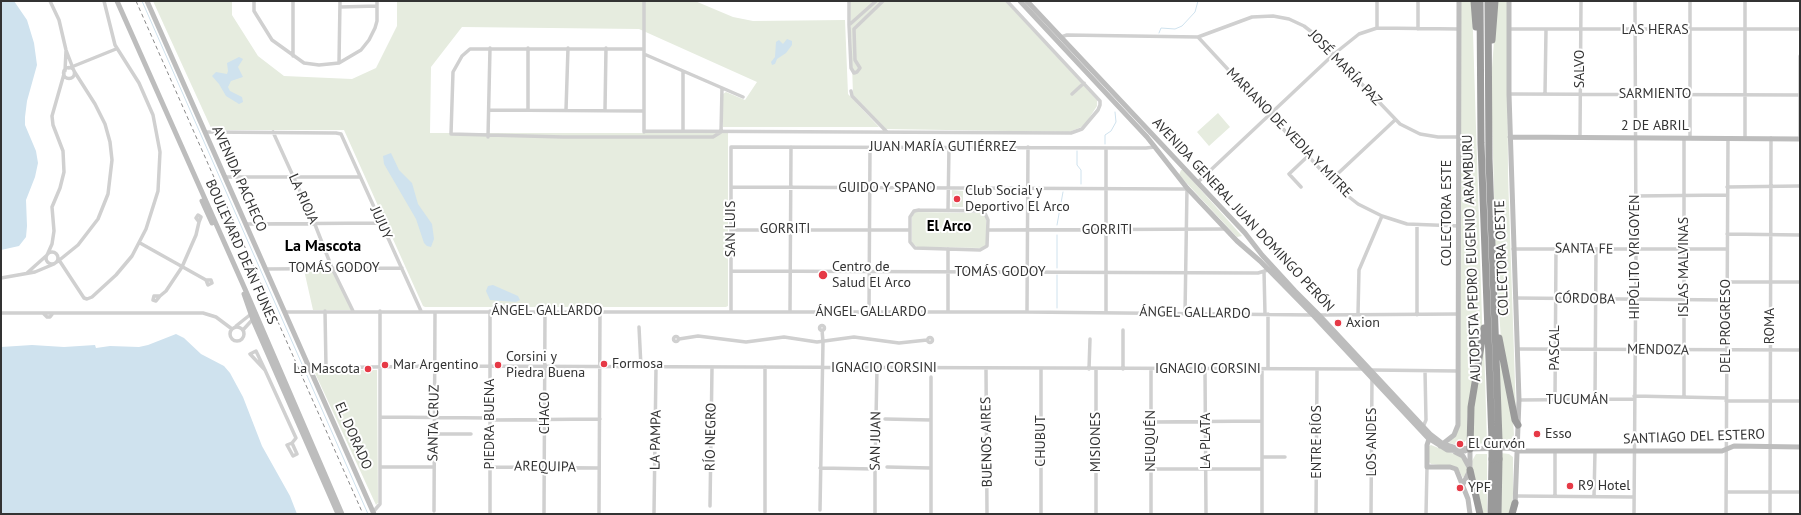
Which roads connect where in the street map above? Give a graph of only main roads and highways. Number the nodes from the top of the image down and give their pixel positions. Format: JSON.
{"nodes":[{"id":1,"x":113,"y":1,"type":"edge"},
{"id":2,"x":117,"y":1,"type":"edge"},
{"id":3,"x":146,"y":1,"type":"edge"},
{"id":4,"x":1020,"y":1,"type":"edge"},
{"id":5,"x":1027,"y":1,"type":"edge"},
{"id":6,"x":1459,"y":1,"type":"edge"},
{"id":7,"x":1474,"y":1,"type":"edge"},
{"id":8,"x":1480,"y":1,"type":"edge"},
{"id":9,"x":1488,"y":1,"type":"edge"},
{"id":10,"x":1495,"y":1,"type":"edge"},
{"id":11,"x":1509,"y":1,"type":"edge"},
{"id":12,"x":1480,"y":63,"type":"junction"},
{"id":13,"x":1488,"y":76,"type":"junction"},
{"id":14,"x":1510,"y":137,"type":"junction"},
{"id":15,"x":1800,"y":139,"type":"edge"},
{"id":16,"x":1184,"y":168,"type":"junction"},
{"id":17,"x":1176,"y":176,"type":"junction"},
{"id":18,"x":1245,"y":234,"type":"junction"},
{"id":19,"x":1237,"y":241,"type":"junction"},
{"id":20,"x":1494,"y":284,"type":"junction"},
{"id":21,"x":1486,"y":288,"type":"junction"},
{"id":22,"x":254,"y":316,"type":"junction"},
{"id":23,"x":310,"y":368,"type":"joint"},
{"id":24,"x":1518,"y":425,"type":"junction"},
{"id":25,"x":1430,"y":436,"type":"junction"},
{"id":26,"x":1495,"y":440,"type":"junction"},
{"id":27,"x":1441,"y":445,"type":"junction"},
{"id":28,"x":1800,"y":447,"type":"edge"},
{"id":29,"x":1470,"y":449,"type":"junction"},
{"id":30,"x":1516,"y":450,"type":"junction"},
{"id":31,"x":1452,"y":451,"type":"junction"},
{"id":32,"x":1495,"y":459,"type":"junction"},
{"id":33,"x":1470,"y":470,"type":"junction"},
{"id":34,"x":1463,"y":484,"type":"junction"},
{"id":35,"x":1515,"y":499,"type":"joint"},
{"id":36,"x":374,"y":513,"type":"edge"},
{"id":37,"x":338,"y":514,"type":"edge"},
{"id":38,"x":342,"y":514,"type":"edge"},
{"id":39,"x":1470,"y":514,"type":"edge"},
{"id":40,"x":1480,"y":514,"type":"edge"},
{"id":41,"x":1491,"y":514,"type":"edge"},
{"id":42,"x":1498,"y":514,"type":"edge"},
{"id":43,"x":1514,"y":514,"type":"edge"}],
"edges":[{"from":1,"to":22,"type":"main road","name":"BOULEVARD DEÁN FUNES"},
{"from":2,"to":22,"type":"main road","name":"BOULEVARD DEÁN FUNES"},
{"from":3,"to":23,"type":"main road","name":"AVENIDA PACHECO"},
{"from":4,"to":17,"type":"main road","name":"AVENIDA GENERAL JUAN DOMINGO PERÓN"},
{"from":5,"to":16,"type":"main road","name":"AVENIDA GENERAL JUAN DOMINGO PERÓN"},
{"from":6,"to":27,"type":"main road","name":"COLECTORA ESTE"},
{"from":7,"to":12,"type":"highway"},
{"from":8,"to":12,"type":"highway","name":"AUTOPISTA PEDRO EUGENIO ARAMBURU"},
{"from":9,"to":13,"type":"highway","name":"AUTOPISTA PEDRO EUGENIO ARAMBURU"},
{"from":10,"to":13,"type":"highway"},
{"from":11,"to":14,"type":"main road","name":"COLECTORA OESTE"},
{"from":12,"to":21,"type":"highway","name":"AUTOPISTA PEDRO EUGENIO ARAMBURU"},
{"from":13,"to":20,"type":"highway","name":"AUTOPISTA PEDRO EUGENIO ARAMBURU"},
{"from":14,"to":15,"type":"main road","name":"2 DE ABRIL"},
{"from":14,"to":24,"type":"main road","name":"COLECTORA OESTE"},
{"from":16,"to":17,"type":"main road"},
{"from":16,"to":18,"type":"main road","name":"AVENIDA GENERAL JUAN DOMINGO PERÓN"},
{"from":17,"to":19,"type":"main road","name":"AVENIDA GENERAL JUAN DOMINGO PERÓN"},
{"from":18,"to":19,"type":"main road"},
{"from":18,"to":25,"type":"main road","name":"AVENIDA GENERAL JUAN DOMINGO PERÓN"},
{"from":19,"to":25,"type":"main road","name":"AVENIDA GENERAL JUAN DOMINGO PERÓN"},
{"from":20,"to":24,"type":"highway"},
{"from":20,"to":26,"type":"highway","name":"AUTOPISTA PEDRO EUGENIO ARAMBURU"},
{"from":21,"to":26,"type":"highway","name":"AUTOPISTA PEDRO EUGENIO ARAMBURU"},
{"from":21,"to":29,"type":"highway"},
{"from":22,"to":37,"type":"main road","name":"BOULEVARD DEÁN FUNES"},
{"from":22,"to":38,"type":"main road","name":"BOULEVARD DEÁN FUNES"},
{"from":23,"to":36,"type":"main road","name":"EL DORADO"},
{"from":24,"to":30,"type":"main road","name":"COLECTORA OESTE"},
{"from":25,"to":27,"type":"main road","name":"AVENIDA GENERAL JUAN DOMINGO PERÓN"},
{"from":25,"to":34,"type":"main road"},
{"from":26,"to":32,"type":"highway","name":"AUTOPISTA PEDRO EUGENIO ARAMBURU","bridge":true},
{"from":27,"to":29,"type":"main road","name":"AVENIDA GENERAL JUAN DOMINGO PERÓN"},
{"from":27,"to":31,"type":"main road","name":"AVENIDA GENERAL JUAN DOMINGO PERÓN"},
{"from":28,"to":30,"type":"main road","name":"SANTIAGO DEL ESTERO"},
{"from":29,"to":30,"type":"main road","name":"SANTIAGO DEL ESTERO"},
{"from":29,"to":31,"type":"main road","name":"AVENIDA GENERAL JUAN DOMINGO PERÓN"},
{"from":29,"to":33,"type":"main road"},
{"from":30,"to":35,"type":"main road","name":"COLECTORA OESTE"},
{"from":31,"to":33,"type":"main road"},
{"from":32,"to":41,"type":"highway","name":"AUTOPISTA PEDRO EUGENIO ARAMBURU"},
{"from":32,"to":42,"type":"highway","name":"AUTOPISTA PEDRO EUGENIO ARAMBURU"},
{"from":33,"to":34,"type":"main road"},
{"from":33,"to":40,"type":"highway"},
{"from":34,"to":39,"type":"main road"},
{"from":35,"to":43,"type":"highway"}]}
